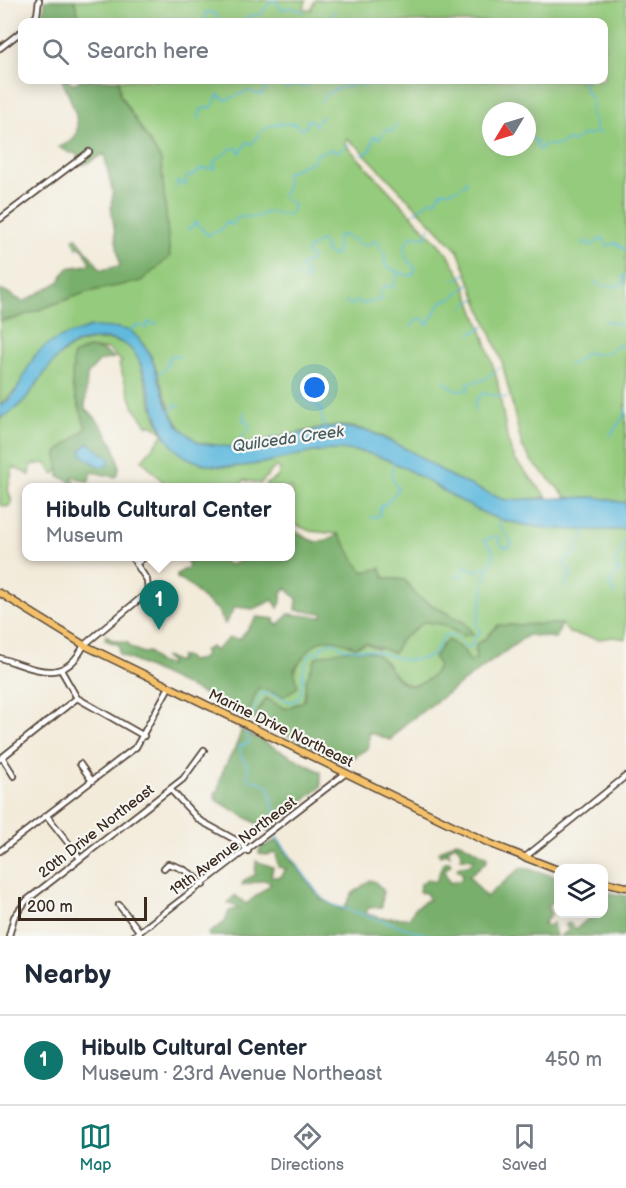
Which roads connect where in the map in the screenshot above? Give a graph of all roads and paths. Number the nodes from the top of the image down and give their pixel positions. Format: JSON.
{"nodes":[{"id":1,"x":39,"y":0,"type":"edge"},
{"id":2,"x":34,"y":18,"type":"edge"},
{"id":3,"x":18,"y":34,"type":"edge"},
{"id":4,"x":0,"y":48,"type":"edge"},
{"id":5,"x":88,"y":152,"type":"dead end"},
{"id":6,"x":0,"y":219,"type":"edge"},
{"id":7,"x":134,"y":561,"type":"edge"},
{"id":8,"x":140,"y":561,"type":"edge"},
{"id":9,"x":136,"y":564,"type":"junction"},
{"id":10,"x":0,"y":593,"type":"edge"},
{"id":11,"x":84,"y":645,"type":"junction"},
{"id":12,"x":0,"y":658,"type":"edge"},
{"id":13,"x":61,"y":670,"type":"junction"},
{"id":14,"x":169,"y":687,"type":"junction"},
{"id":15,"x":77,"y":698,"type":"junction"},
{"id":16,"x":144,"y":736,"type":"junction"},
{"id":17,"x":204,"y":750,"type":"dead end"},
{"id":18,"x":1,"y":758,"type":"edge"},
{"id":19,"x":80,"y":764,"type":"dead end"},
{"id":20,"x":346,"y":773,"type":"junction"},
{"id":21,"x":14,"y":776,"type":"dead end"},
{"id":22,"x":626,"y":776,"type":"edge"},
{"id":23,"x":92,"y":781,"type":"junction"},
{"id":24,"x":170,"y":789,"type":"junction"},
{"id":25,"x":47,"y":816,"type":"junction"},
{"id":26,"x":0,"y":851,"type":"edge"},
{"id":27,"x":248,"y":851,"type":"junction"},
{"id":28,"x":80,"y":858,"type":"junction"},
{"id":29,"x":524,"y":858,"type":"junction"},
{"id":30,"x":164,"y":868,"type":"dead end"},
{"id":31,"x":554,"y":869,"type":"edge"},
{"id":32,"x":608,"y":883,"type":"edge"},
{"id":33,"x":203,"y":885,"type":"junction"},
{"id":34,"x":626,"y":887,"type":"edge"},
{"id":35,"x":119,"y":905,"type":"dead end"},
{"id":36,"x":140,"y":932,"type":"junction"},
{"id":37,"x":9,"y":936,"type":"edge"},
{"id":38,"x":134,"y":936,"type":"edge"}],
"edges":[{"from":1,"to":2,"type":"street"},
{"from":3,"to":4,"type":"street"},
{"from":5,"to":6,"type":"street"},
{"from":7,"to":9,"type":"street"},
{"from":8,"to":9,"type":"street"},
{"from":9,"to":11,"type":"street"},
{"from":10,"to":11,"type":"main road","name":"Marine Drive Northeast"},
{"from":11,"to":13,"type":"street"},
{"from":11,"to":14,"type":"main road","name":"Marine Drive Northeast"},
{"from":12,"to":13,"type":"street"},
{"from":13,"to":15,"type":"street"},
{"from":14,"to":16,"type":"street"},
{"from":14,"to":20,"type":"main road","name":"Marine Drive Northeast"},
{"from":15,"to":16,"type":"street"},
{"from":15,"to":18,"type":"street"},
{"from":16,"to":23,"type":"street"},
{"from":17,"to":24,"type":"street","name":"20th Drive Northeast"},
{"from":18,"to":21,"type":"street"},
{"from":19,"to":23,"type":"street"},
{"from":20,"to":27,"type":"street","name":"19th Avenue Northeast"},
{"from":20,"to":29,"type":"main road","name":"Marine Drive Northeast"},
{"from":22,"to":29,"type":"street"},
{"from":23,"to":25,"type":"street"},
{"from":24,"to":27,"type":"street"},
{"from":24,"to":28,"type":"street","name":"20th Drive Northeast"},
{"from":25,"to":26,"type":"street"},
{"from":25,"to":28,"type":"street"},
{"from":27,"to":33,"type":"street","name":"19th Avenue Northeast"},
{"from":28,"to":37,"type":"street","name":"20th Drive Northeast"},
{"from":29,"to":31,"type":"main road","name":"Marine Drive Northeast"},
{"from":30,"to":33,"type":"street"},
{"from":32,"to":34,"type":"main road"},
{"from":33,"to":36,"type":"street","name":"19th Avenue Northeast"},
{"from":35,"to":36,"type":"street"},
{"from":36,"to":38,"type":"street","name":"19th Avenue Northeast"}]}
